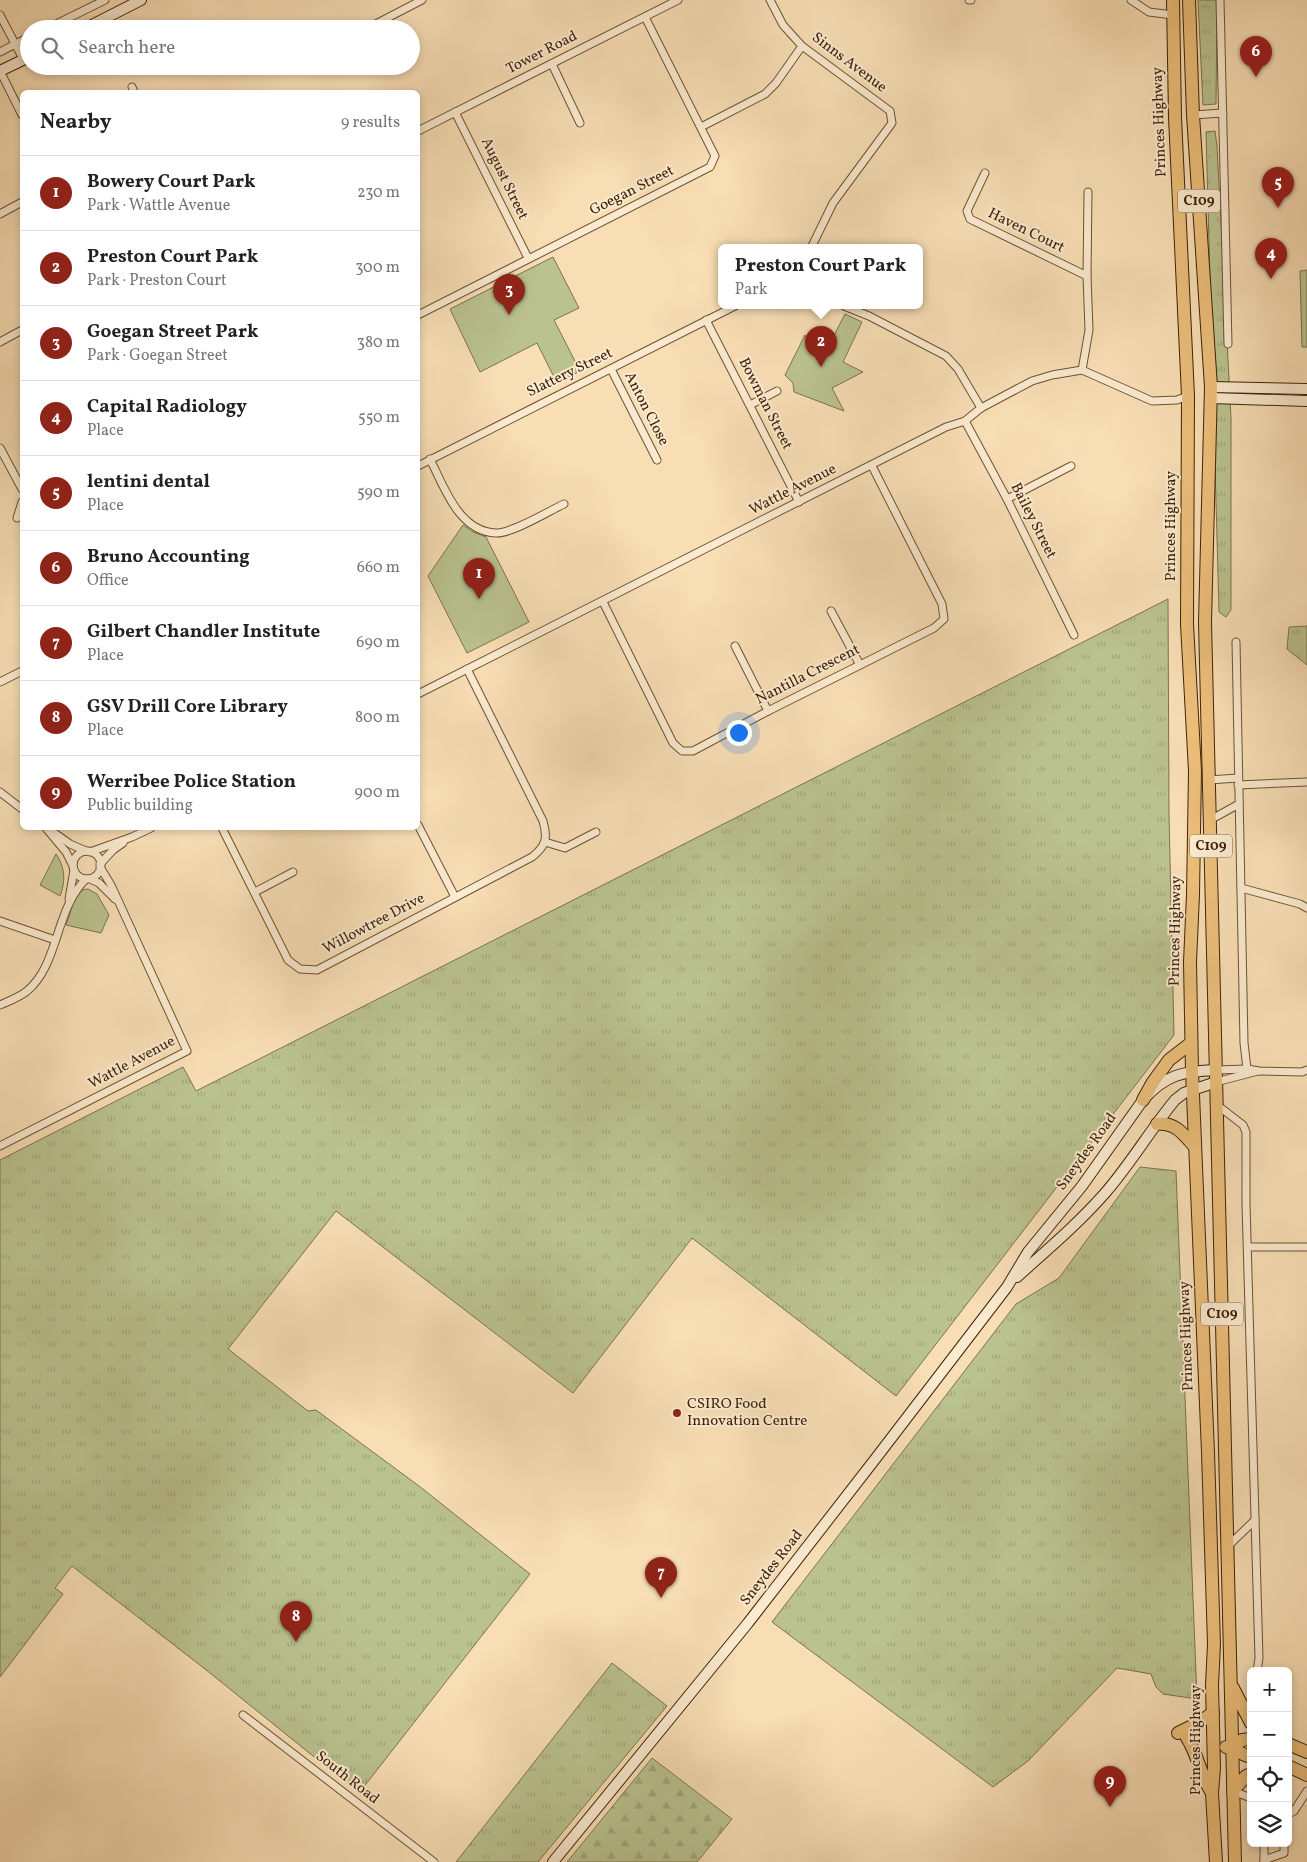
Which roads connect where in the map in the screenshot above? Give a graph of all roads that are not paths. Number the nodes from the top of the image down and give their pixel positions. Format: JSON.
{"nodes":[{"id":1,"x":105,"y":0,"type":"edge"},
{"id":2,"x":141,"y":0,"type":"edge"},
{"id":3,"x":422,"y":0,"type":"edge"},
{"id":4,"x":678,"y":0,"type":"edge"},
{"id":5,"x":770,"y":0,"type":"edge"},
{"id":6,"x":1131,"y":0,"type":"edge"},
{"id":7,"x":1173,"y":0,"type":"edge"},
{"id":8,"x":1189,"y":0,"type":"edge"},
{"id":9,"x":1220,"y":0,"type":"edge"},
{"id":10,"x":0,"y":15,"type":"edge"},
{"id":11,"x":1173,"y":15,"type":"junction"},
{"id":12,"x":645,"y":17,"type":"junction"},
{"id":13,"x":64,"y":20,"type":"edge"},
{"id":14,"x":102,"y":20,"type":"edge"},
{"id":15,"x":383,"y":20,"type":"edge"},
{"id":16,"x":20,"y":42,"type":"edge"},
{"id":17,"x":15,"y":44,"type":"junction"},
{"id":18,"x":802,"y":46,"type":"junction"},
{"id":19,"x":20,"y":50,"type":"edge"},
{"id":20,"x":0,"y":52,"type":"edge"},
{"id":21,"x":20,"y":61,"type":"edge"},
{"id":22,"x":552,"y":64,"type":"junction"},
{"id":23,"x":0,"y":71,"type":"edge"},
{"id":24,"x":20,"y":111,"type":"edge"},
{"id":25,"x":455,"y":112,"type":"junction"},
{"id":26,"x":1223,"y":113,"type":"junction"},
{"id":27,"x":1193,"y":115,"type":"junction"},
{"id":28,"x":1175,"y":117,"type":"junction"},
{"id":29,"x":580,"y":123,"type":"dead end"},
{"id":30,"x":701,"y":127,"type":"junction"},
{"id":31,"x":420,"y":130,"type":"edge"},
{"id":32,"x":985,"y":173,"type":"dead end"},
{"id":33,"x":1088,"y":192,"type":"dead end"},
{"id":34,"x":20,"y":203,"type":"edge"},
{"id":35,"x":0,"y":214,"type":"edge"},
{"id":36,"x":813,"y":244,"type":"edge"},
{"id":37,"x":528,"y":258,"type":"junction"},
{"id":38,"x":1087,"y":276,"type":"junction"},
{"id":39,"x":730,"y":309,"type":"edge"},
{"id":40,"x":851,"y":309,"type":"edge"},
{"id":41,"x":420,"y":314,"type":"edge"},
{"id":42,"x":706,"y":320,"type":"junction"},
{"id":43,"x":20,"y":331,"type":"edge"},
{"id":44,"x":0,"y":342,"type":"edge"},
{"id":45,"x":1228,"y":344,"type":"dead end"},
{"id":46,"x":611,"y":369,"type":"junction"},
{"id":47,"x":1082,"y":370,"type":"junction"},
{"id":48,"x":1307,"y":390,"type":"edge"},
{"id":49,"x":777,"y":391,"type":"dead end"},
{"id":50,"x":1211,"y":392,"type":"junction"},
{"id":51,"x":1188,"y":396,"type":"junction"},
{"id":52,"x":1307,"y":401,"type":"edge"},
{"id":53,"x":750,"y":405,"type":"junction"},
{"id":54,"x":981,"y":408,"type":"junction"},
{"id":55,"x":965,"y":421,"type":"junction"},
{"id":56,"x":0,"y":448,"type":"edge"},
{"id":57,"x":430,"y":459,"type":"junction"},
{"id":58,"x":657,"y":460,"type":"dead end"},
{"id":59,"x":420,"y":465,"type":"edge"},
{"id":60,"x":872,"y":466,"type":"junction"},
{"id":61,"x":1071,"y":466,"type":"dead end"},
{"id":62,"x":20,"y":485,"type":"edge"},
{"id":63,"x":1007,"y":499,"type":"junction"},
{"id":64,"x":799,"y":502,"type":"junction"},
{"id":65,"x":564,"y":504,"type":"dead end"},
{"id":66,"x":20,"y":510,"type":"edge"},
{"id":67,"x":18,"y":518,"type":"dead end"},
{"id":68,"x":603,"y":602,"type":"junction"},
{"id":69,"x":831,"y":611,"type":"dead end"},
{"id":70,"x":1205,"y":622,"type":"junction"},
{"id":71,"x":1187,"y":624,"type":"junction"},
{"id":72,"x":1074,"y":635,"type":"dead end"},
{"id":73,"x":1236,"y":642,"type":"dead end"},
{"id":74,"x":735,"y":646,"type":"dead end"},
{"id":75,"x":860,"y":665,"type":"junction"},
{"id":76,"x":467,"y":670,"type":"junction"},
{"id":77,"x":20,"y":673,"type":"edge"},
{"id":78,"x":0,"y":682,"type":"edge"},
{"id":79,"x":420,"y":693,"type":"edge"},
{"id":80,"x":768,"y":711,"type":"junction"},
{"id":81,"x":1209,"y":780,"type":"junction"},
{"id":82,"x":1238,"y":782,"type":"junction"},
{"id":83,"x":1307,"y":782,"type":"edge"},
{"id":84,"x":0,"y":792,"type":"edge"},
{"id":85,"x":1195,"y":801,"type":"junction"},
{"id":86,"x":1239,"y":804,"type":"junction"},
{"id":87,"x":20,"y":808,"type":"edge"},
{"id":88,"x":1210,"y":820,"type":"junction"},
{"id":89,"x":420,"y":829,"type":"edge"},
{"id":90,"x":48,"y":830,"type":"edge"},
{"id":91,"x":49,"y":830,"type":"edge"},
{"id":92,"x":147,"y":830,"type":"edge"},
{"id":93,"x":223,"y":830,"type":"edge"},
{"id":94,"x":596,"y":832,"type":"dead end"},
{"id":95,"x":132,"y":837,"type":"junction"},
{"id":96,"x":545,"y":842,"type":"junction"},
{"id":97,"x":88,"y":852,"type":"junction"},
{"id":98,"x":100,"y":865,"type":"junction"},
{"id":99,"x":73,"y":868,"type":"junction"},
{"id":100,"x":293,"y":872,"type":"dead end"},
{"id":101,"x":88,"y":879,"type":"junction"},
{"id":102,"x":1241,"y":888,"type":"junction"},
{"id":103,"x":255,"y":892,"type":"junction"},
{"id":104,"x":455,"y":896,"type":"junction"},
{"id":105,"x":69,"y":902,"type":"junction"},
{"id":106,"x":119,"y":903,"type":"junction"},
{"id":107,"x":1307,"y":908,"type":"edge"},
{"id":108,"x":0,"y":921,"type":"edge"},
{"id":109,"x":55,"y":940,"type":"junction"},
{"id":110,"x":0,"y":1005,"type":"edge"},
{"id":111,"x":1191,"y":1044,"type":"junction"},
{"id":112,"x":1247,"y":1069,"type":"junction"},
{"id":113,"x":1307,"y":1070,"type":"edge"},
{"id":114,"x":1192,"y":1071,"type":"junction"},
{"id":115,"x":1259,"y":1071,"type":"junction"},
{"id":116,"x":1216,"y":1076,"type":"junction"},
{"id":117,"x":1192,"y":1090,"type":"junction"},
{"id":118,"x":1143,"y":1100,"type":"junction"},
{"id":119,"x":1217,"y":1105,"type":"junction"},
{"id":120,"x":1157,"y":1124,"type":"junction"},
{"id":121,"x":0,"y":1146,"type":"edge"},
{"id":122,"x":1195,"y":1147,"type":"junction"},
{"id":123,"x":1249,"y":1247,"type":"junction"},
{"id":124,"x":1307,"y":1247,"type":"edge"},
{"id":125,"x":1007,"y":1287,"type":"junction"},
{"id":126,"x":1255,"y":1520,"type":"junction"},
{"id":127,"x":1228,"y":1546,"type":"junction"},
{"id":128,"x":1258,"y":1667,"type":"edge"},
{"id":129,"x":1231,"y":1684,"type":"junction"},
{"id":130,"x":1213,"y":1713,"type":"junction"},
{"id":131,"x":243,"y":1715,"type":"dead end"},
{"id":132,"x":1247,"y":1715,"type":"edge"},
{"id":133,"x":1247,"y":1739,"type":"edge"},
{"id":134,"x":1213,"y":1745,"type":"junction"},
{"id":135,"x":1292,"y":1746,"type":"edge"},
{"id":136,"x":1232,"y":1748,"type":"junction"},
{"id":137,"x":1307,"y":1752,"type":"edge"},
{"id":138,"x":1247,"y":1756,"type":"edge"},
{"id":139,"x":1292,"y":1768,"type":"edge"},
{"id":140,"x":1307,"y":1775,"type":"edge"},
{"id":141,"x":1247,"y":1776,"type":"edge"},
{"id":142,"x":1233,"y":1790,"type":"junction"},
{"id":143,"x":1307,"y":1791,"type":"edge"},
{"id":144,"x":1212,"y":1793,"type":"junction"},
{"id":145,"x":1247,"y":1796,"type":"edge"},
{"id":146,"x":1292,"y":1812,"type":"edge"},
{"id":147,"x":1264,"y":1847,"type":"edge"},
{"id":148,"x":1284,"y":1847,"type":"edge"},
{"id":149,"x":1264,"y":1861,"type":"edge"},
{"id":150,"x":434,"y":1862,"type":"edge"},
{"id":151,"x":553,"y":1862,"type":"edge"},
{"id":152,"x":1216,"y":1862,"type":"edge"},
{"id":153,"x":1235,"y":1862,"type":"edge"}],
"edges":[{"from":1,"to":13,"type":"street"},
{"from":2,"to":14,"type":"main road"},
{"from":3,"to":15,"type":"street"},
{"from":4,"to":12,"type":"street","name":"Tower Road"},
{"from":5,"to":18,"type":"street","name":"Sinns Avenue"},
{"from":6,"to":11,"type":"street"},
{"from":7,"to":11,"type":"highway","name":"Princes Highway","number":"C109"},
{"from":8,"to":27,"type":"highway","number":"C109"},
{"from":9,"to":26,"type":"street"},
{"from":10,"to":17,"type":"street"},
{"from":11,"to":28,"type":"highway","name":"Princes Highway","number":"C109"},
{"from":12,"to":22,"type":"street","name":"Tower Road"},
{"from":12,"to":30,"type":"street","name":"Goegan Street"},
{"from":16,"to":17,"type":"street"},
{"from":17,"to":19,"type":"street"},
{"from":17,"to":20,"type":"street"},
{"from":18,"to":30,"type":"street"},
{"from":18,"to":36,"type":"street","name":"Sinns Avenue"},
{"from":21,"to":23,"type":"main road"},
{"from":22,"to":25,"type":"street","name":"Tower Road"},
{"from":22,"to":29,"type":"street"},
{"from":23,"to":24,"type":"street"},
{"from":25,"to":31,"type":"street","name":"Tower Road"},
{"from":25,"to":37,"type":"street","name":"August Street"},
{"from":26,"to":27,"type":"street"},
{"from":26,"to":45,"type":"street"},
{"from":27,"to":28,"type":"highway"},
{"from":27,"to":50,"type":"highway","number":"C109"},
{"from":28,"to":51,"type":"highway","name":"Princes Highway","number":"C109"},
{"from":30,"to":37,"type":"street","name":"Goegan Street"},
{"from":32,"to":38,"type":"street","name":"Haven Court"},
{"from":33,"to":38,"type":"street"},
{"from":34,"to":35,"type":"street"},
{"from":37,"to":41,"type":"street","name":"Goegan Street"},
{"from":38,"to":47,"type":"street"},
{"from":39,"to":42,"type":"street","name":"Slattery Street"},
{"from":40,"to":54,"type":"street"},
{"from":42,"to":46,"type":"street","name":"Slattery Street"},
{"from":42,"to":53,"type":"street","name":"Bowman Street"},
{"from":43,"to":44,"type":"street"},
{"from":46,"to":57,"type":"street","name":"Slattery Street"},
{"from":46,"to":58,"type":"street","name":"Anton Close"},
{"from":47,"to":51,"type":"street"},
{"from":47,"to":54,"type":"street","name":"Wattle Avenue"},
{"from":48,"to":50,"type":"main road"},
{"from":49,"to":53,"type":"street"},
{"from":50,"to":51,"type":"highway"},
{"from":50,"to":52,"type":"main road"},
{"from":50,"to":70,"type":"highway","number":"C109"},
{"from":51,"to":71,"type":"highway","name":"Princes Highway","number":"C109"},
{"from":53,"to":64,"type":"street","name":"Bowman Street"},
{"from":54,"to":55,"type":"street","name":"Wattle Avenue"},
{"from":55,"to":60,"type":"street","name":"Wattle Avenue"},
{"from":55,"to":63,"type":"street","name":"Bailey Street"},
{"from":56,"to":62,"type":"street"},
{"from":57,"to":59,"type":"street","name":"Slattery Street"},
{"from":57,"to":65,"type":"street"},
{"from":60,"to":64,"type":"street","name":"Wattle Avenue"},
{"from":60,"to":75,"type":"street","name":"Nantilla Crescent"},
{"from":61,"to":63,"type":"street"},
{"from":63,"to":72,"type":"street","name":"Bailey Street"},
{"from":64,"to":68,"type":"street","name":"Wattle Avenue"},
{"from":66,"to":67,"type":"street"},
{"from":68,"to":76,"type":"street","name":"Wattle Avenue"},
{"from":68,"to":80,"type":"street","name":"Nantilla Crescent"},
{"from":69,"to":75,"type":"street"},
{"from":70,"to":71,"type":"highway"},
{"from":70,"to":81,"type":"highway","number":"C109"},
{"from":71,"to":85,"type":"highway","name":"Princes Highway","number":"C109"},
{"from":73,"to":82,"type":"street"},
{"from":74,"to":80,"type":"street"},
{"from":75,"to":80,"type":"street","name":"Nantilla Crescent"},
{"from":76,"to":79,"type":"street","name":"Wattle Avenue"},
{"from":76,"to":96,"type":"street"},
{"from":77,"to":78,"type":"street"},
{"from":81,"to":82,"type":"street"},
{"from":81,"to":85,"type":"highway"},
{"from":81,"to":88,"type":"highway","number":"C109"},
{"from":82,"to":83,"type":"street"},
{"from":82,"to":86,"type":"street"},
{"from":84,"to":87,"type":"street"},
{"from":85,"to":111,"type":"highway","name":"Princes Highway","number":"C109"},
{"from":86,"to":88,"type":"street"},
{"from":86,"to":102,"type":"street"},
{"from":88,"to":116,"type":"highway","number":"C109"},
{"from":89,"to":104,"type":"street"},
{"from":90,"to":99,"type":"street"},
{"from":91,"to":97,"type":"street"},
{"from":92,"to":95,"type":"street"},
{"from":93,"to":103,"type":"street","name":"Willowtree Drive"},
{"from":94,"to":96,"type":"street"},
{"from":95,"to":97,"type":"street"},
{"from":95,"to":98,"type":"street"},
{"from":96,"to":104,"type":"street","name":"Willowtree Drive"},
{"from":97,"to":98,"type":"street"},
{"from":97,"to":99,"type":"street"},
{"from":98,"to":101,"type":"street"},
{"from":98,"to":106,"type":"street","name":"Wattle Avenue"},
{"from":99,"to":101,"type":"street"},
{"from":99,"to":105,"type":"street"},
{"from":100,"to":103,"type":"street"},
{"from":101,"to":105,"type":"street"},
{"from":101,"to":106,"type":"street","name":"Wattle Avenue"},
{"from":102,"to":107,"type":"street"},
{"from":102,"to":112,"type":"street"},
{"from":103,"to":104,"type":"street","name":"Willowtree Drive"},
{"from":105,"to":109,"type":"street"},
{"from":106,"to":121,"type":"street","name":"Wattle Avenue"},
{"from":108,"to":109,"type":"street"},
{"from":109,"to":110,"type":"street"},
{"from":111,"to":114,"type":"highway","name":"Princes Highway","number":"C109"},
{"from":111,"to":118,"type":"highway"},
{"from":112,"to":115,"type":"street"},
{"from":112,"to":116,"type":"street"},
{"from":113,"to":115,"type":"street"},
{"from":114,"to":116,"type":"main road","name":"Sneydes Road"},
{"from":114,"to":117,"type":"highway","name":"Princes Highway","number":"C109"},
{"from":114,"to":118,"type":"main road","name":"Sneydes Road"},
{"from":115,"to":116,"type":"street"},
{"from":116,"to":117,"type":"main road","name":"Sneydes Road"},
{"from":116,"to":119,"type":"highway","number":"C109"},
{"from":117,"to":120,"type":"main road","name":"Sneydes Road"},
{"from":117,"to":122,"type":"highway","name":"Princes Highway","number":"C109"},
{"from":118,"to":125,"type":"main road","name":"Sneydes Road"},
{"from":119,"to":123,"type":"street"},
{"from":119,"to":127,"type":"highway","number":"C109"},
{"from":120,"to":122,"type":"highway"},
{"from":120,"to":125,"type":"main road","name":"Sneydes Road"},
{"from":122,"to":130,"type":"highway","name":"Princes Highway","number":"C109"},
{"from":123,"to":124,"type":"street"},
{"from":123,"to":126,"type":"street"},
{"from":125,"to":151,"type":"main road","name":"Sneydes Road"},
{"from":126,"to":127,"type":"street"},
{"from":126,"to":128,"type":"street"},
{"from":127,"to":129,"type":"highway","number":"C109"},
{"from":129,"to":132,"type":"highway"},
{"from":129,"to":136,"type":"highway","number":"C109"},
{"from":130,"to":134,"type":"highway","name":"Princes Highway","number":"C109"},
{"from":130,"to":144,"type":"highway"},
{"from":131,"to":150,"type":"street","name":"South Road"},
{"from":133,"to":136,"type":"highway"},
{"from":134,"to":136,"type":"highway"},
{"from":134,"to":144,"type":"highway","name":"Princes Highway","number":"C109"},
{"from":135,"to":137,"type":"highway"},
{"from":136,"to":138,"type":"highway"},
{"from":136,"to":142,"type":"highway","number":"C109"},
{"from":139,"to":140,"type":"highway"},
{"from":141,"to":142,"type":"highway"},
{"from":142,"to":145,"type":"street"},
{"from":142,"to":153,"type":"highway","number":"C109"},
{"from":143,"to":146,"type":"street"},
{"from":144,"to":152,"type":"highway","name":"Princes Highway","number":"C109"},
{"from":147,"to":149,"type":"street"},
{"from":148,"to":149,"type":"street"}]}
